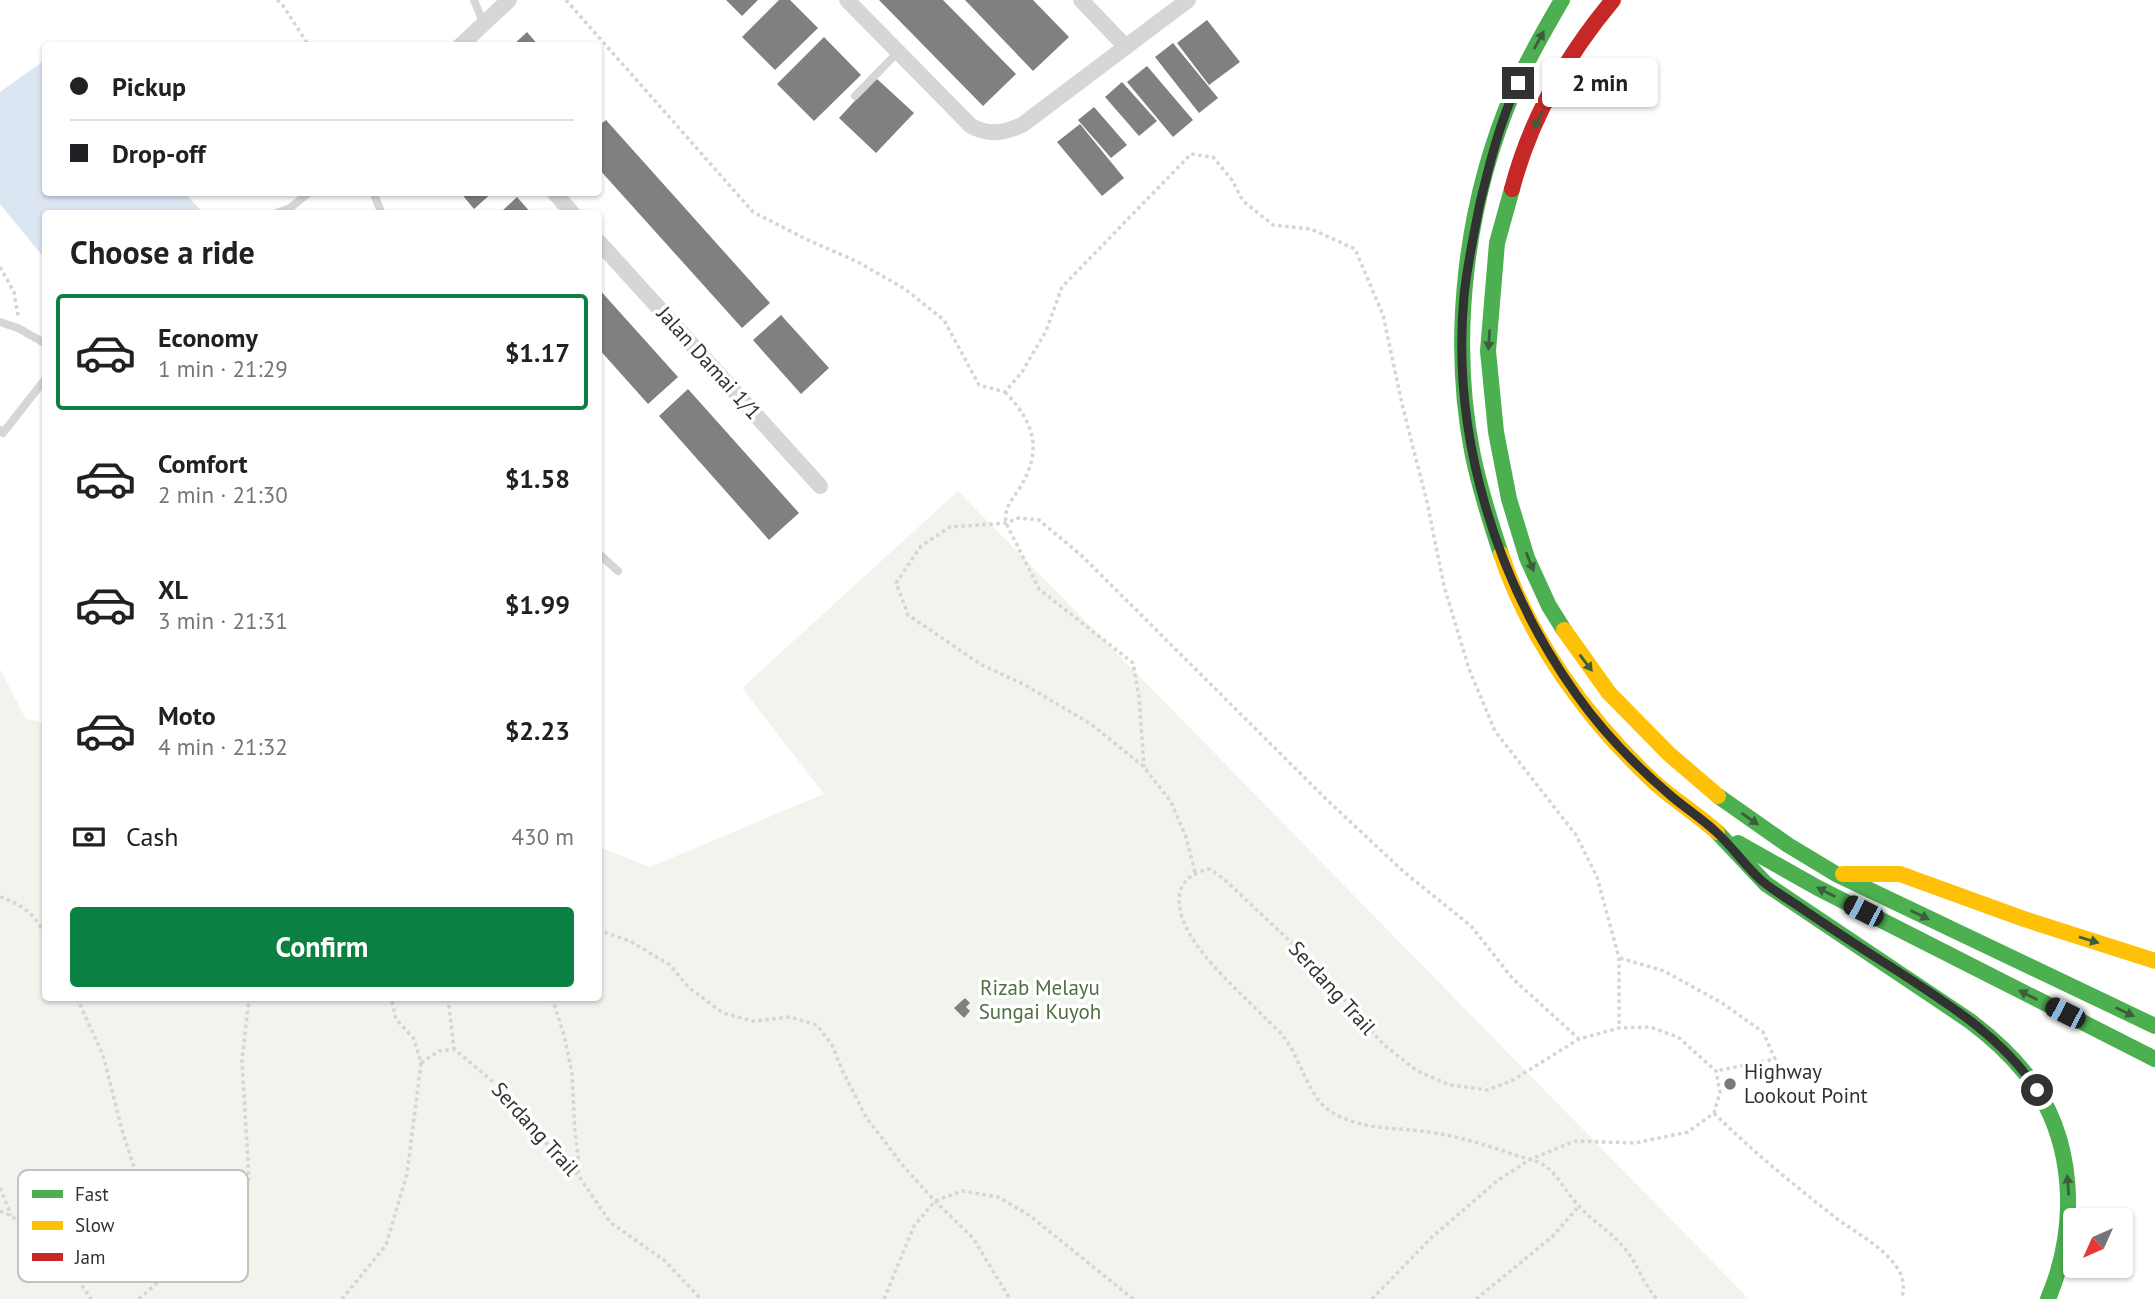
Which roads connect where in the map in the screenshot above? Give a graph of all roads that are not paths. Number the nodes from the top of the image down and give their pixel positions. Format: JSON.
{"nodes":[{"id":1,"x":474,"y":0,"type":"edge"},
{"id":2,"x":509,"y":0,"type":"edge"},
{"id":3,"x":848,"y":0,"type":"edge"},
{"id":4,"x":1081,"y":0,"type":"edge"},
{"id":5,"x":1188,"y":0,"type":"edge"},
{"id":6,"x":1562,"y":0,"type":"edge"},
{"id":7,"x":1613,"y":0,"type":"edge"},
{"id":8,"x":484,"y":22,"type":"junction"},
{"id":9,"x":464,"y":42,"type":"edge"},
{"id":10,"x":1126,"y":47,"type":"junction"},
{"id":11,"x":899,"y":51,"type":"junction"},
{"id":12,"x":855,"y":96,"type":"dead end"},
{"id":13,"x":305,"y":196,"type":"edge"},
{"id":14,"x":557,"y":196,"type":"edge"},
{"id":15,"x":285,"y":210,"type":"edge"},
{"id":16,"x":570,"y":210,"type":"edge"},
{"id":17,"x":602,"y":245,"type":"edge"},
{"id":18,"x":0,"y":322,"type":"edge"},
{"id":19,"x":42,"y":342,"type":"edge"},
{"id":20,"x":42,"y":384,"type":"edge"},
{"id":21,"x":0,"y":430,"type":"edge"},
{"id":22,"x":820,"y":486,"type":"dead end"},
{"id":23,"x":602,"y":557,"type":"edge"},
{"id":24,"x":618,"y":571,"type":"dead end"},
{"id":25,"x":1716,"y":831,"type":"junction"},
{"id":26,"x":1836,"y":874,"type":"junction"},
{"id":27,"x":2155,"y":961,"type":"edge"},
{"id":28,"x":2155,"y":1026,"type":"edge"},
{"id":29,"x":2155,"y":1059,"type":"edge"},
{"id":30,"x":2048,"y":1299,"type":"edge"}],
"edges":[{"from":1,"to":8,"type":"lane"},
{"from":2,"to":8,"type":"street"},
{"from":3,"to":11,"type":"street"},
{"from":4,"to":10,"type":"street"},
{"from":5,"to":10,"type":"street"},
{"from":25,"to":6,"type":"highway","one_way":true},
{"from":7,"to":26,"type":"highway","one_way":true},
{"from":8,"to":9,"type":"street"},
{"from":10,"to":11,"type":"street"},
{"from":11,"to":12,"type":"lane"},
{"from":13,"to":15,"type":"lane"},
{"from":14,"to":16,"type":"street"},
{"from":17,"to":22,"type":"street","name":"Jalan Damai 1/1"},
{"from":18,"to":19,"type":"lane"},
{"from":20,"to":21,"type":"lane"},
{"from":23,"to":24,"type":"lane"},
{"from":29,"to":25,"type":"highway","one_way":true},
{"from":30,"to":25,"type":"highway","one_way":true},
{"from":26,"to":27,"type":"highway","one_way":true},
{"from":26,"to":28,"type":"highway","one_way":true}]}
